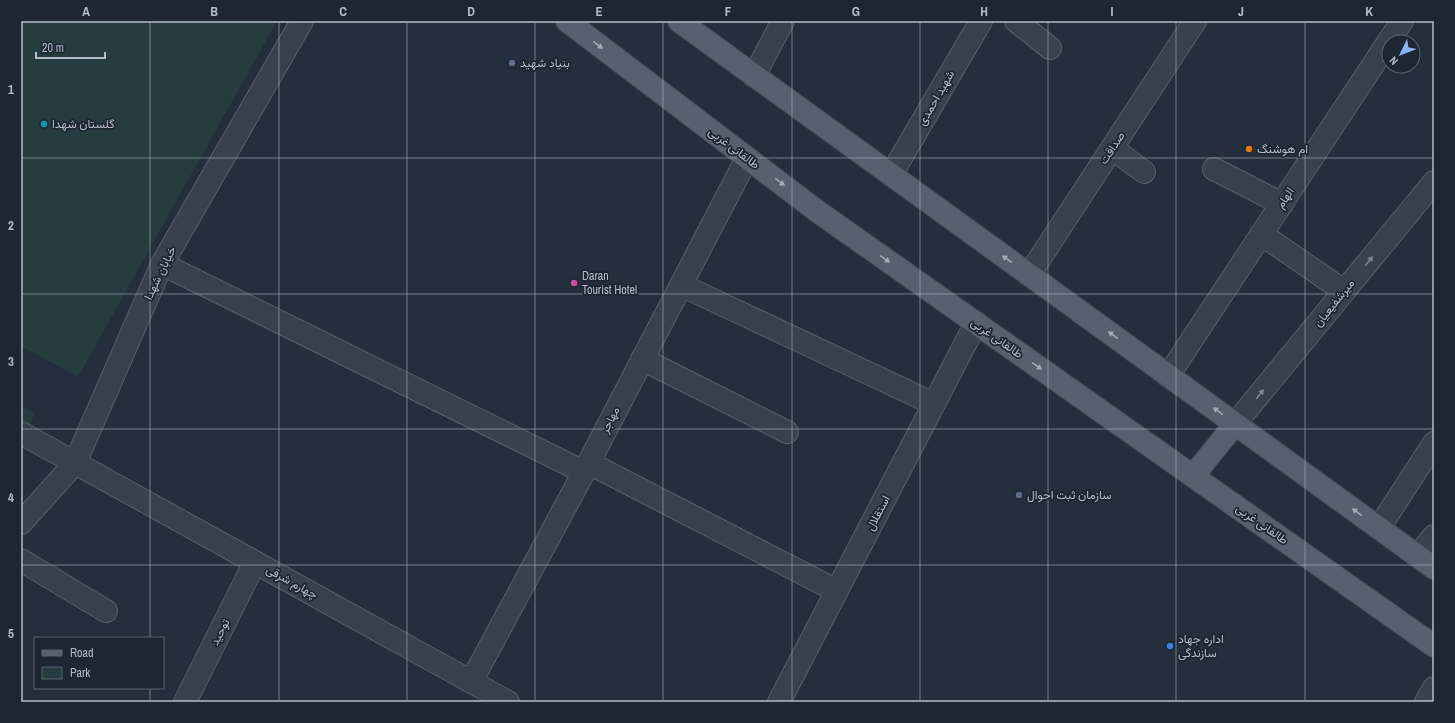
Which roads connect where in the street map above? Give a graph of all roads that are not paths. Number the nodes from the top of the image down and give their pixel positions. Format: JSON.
{"nodes":[{"id":1,"x":302,"y":21,"type":"edge"},
{"id":2,"x":567,"y":21,"type":"edge"},
{"id":3,"x":679,"y":21,"type":"edge"},
{"id":4,"x":783,"y":21,"type":"edge"},
{"id":5,"x":981,"y":21,"type":"edge"},
{"id":6,"x":1016,"y":21,"type":"edge"},
{"id":7,"x":1195,"y":21,"type":"edge"},
{"id":8,"x":1402,"y":21,"type":"edge"},
{"id":9,"x":701,"y":28,"type":"edge"},
{"id":10,"x":1050,"y":48,"type":"dead end"},
{"id":11,"x":754,"y":76,"type":"junction"},
{"id":12,"x":1112,"y":148,"type":"junction"},
{"id":13,"x":747,"y":158,"type":"junction"},
{"id":14,"x":1214,"y":169,"type":"dead end"},
{"id":15,"x":1144,"y":172,"type":"dead end"},
{"id":16,"x":891,"y":175,"type":"junction"},
{"id":17,"x":1434,"y":182,"type":"edge"},
{"id":18,"x":1282,"y":204,"type":"junction"},
{"id":19,"x":1261,"y":234,"type":"junction"},
{"id":20,"x":162,"y":264,"type":"junction"},
{"id":21,"x":1029,"y":275,"type":"junction"},
{"id":22,"x":681,"y":285,"type":"junction"},
{"id":23,"x":1344,"y":291,"type":"junction"},
{"id":24,"x":976,"y":323,"type":"junction"},
{"id":25,"x":642,"y":359,"type":"junction"},
{"id":26,"x":1168,"y":376,"type":"junction"},
{"id":27,"x":934,"y":404,"type":"junction"},
{"id":28,"x":1235,"y":424,"type":"junction"},
{"id":29,"x":21,"y":432,"type":"edge"},
{"id":30,"x":787,"y":432,"type":"dead end"},
{"id":31,"x":1434,"y":443,"type":"edge"},
{"id":32,"x":76,"y":463,"type":"junction"},
{"id":33,"x":586,"y":467,"type":"junction"},
{"id":34,"x":1193,"y":476,"type":"junction"},
{"id":35,"x":21,"y":523,"type":"edge"},
{"id":36,"x":1379,"y":528,"type":"junction"},
{"id":37,"x":1434,"y":536,"type":"edge"},
{"id":38,"x":21,"y":560,"type":"edge"},
{"id":39,"x":256,"y":562,"type":"junction"},
{"id":40,"x":1426,"y":562,"type":"edge"},
{"id":41,"x":837,"y":591,"type":"junction"},
{"id":42,"x":106,"y":611,"type":"dead end"},
{"id":43,"x":1434,"y":646,"type":"edge"},
{"id":44,"x":472,"y":682,"type":"junction"},
{"id":45,"x":1434,"y":688,"type":"edge"},
{"id":46,"x":185,"y":702,"type":"edge"},
{"id":47,"x":508,"y":702,"type":"edge"},
{"id":48,"x":780,"y":702,"type":"edge"},
{"id":49,"x":1426,"y":702,"type":"edge"}],
"edges":[{"from":1,"to":20,"type":"street","name":"خیابان شهدا"},
{"from":2,"to":13,"type":"main road","name":"طالقانی غربی","one_way":true},
{"from":3,"to":9,"type":"main road"},
{"from":4,"to":11,"type":"street"},
{"from":5,"to":16,"type":"street","name":"شهید احمدی"},
{"from":6,"to":10,"type":"street"},
{"from":7,"to":12,"type":"street","name":"صداقت"},
{"from":8,"to":18,"type":"street","name":"الهام"},
{"from":9,"to":11,"type":"main road"},
{"from":11,"to":16,"type":"main road"},
{"from":12,"to":15,"type":"street"},
{"from":12,"to":21,"type":"street","name":"صداقت"},
{"from":13,"to":22,"type":"street","name":"مهاجر"},
{"from":13,"to":24,"type":"main road","name":"طالقانی غربی","one_way":true},
{"from":14,"to":18,"type":"street"},
{"from":21,"to":16,"type":"main road","one_way":true},
{"from":23,"to":17,"type":"street","name":"میرشفیعیان","one_way":true},
{"from":18,"to":19,"type":"street","name":"الهام"},
{"from":19,"to":23,"type":"street"},
{"from":19,"to":26,"type":"street","name":"الهام"},
{"from":20,"to":32,"type":"street","name":"خیابان شهدا"},
{"from":20,"to":33,"type":"street"},
{"from":26,"to":21,"type":"main road","one_way":true},
{"from":22,"to":25,"type":"street","name":"مهاجر"},
{"from":22,"to":27,"type":"street"},
{"from":28,"to":23,"type":"street","name":"میرشفیعیان","one_way":true},
{"from":24,"to":27,"type":"street","name":"استقلال"},
{"from":24,"to":34,"type":"main road","name":"طالقانی غربی","one_way":true},
{"from":25,"to":30,"type":"street"},
{"from":25,"to":33,"type":"street","name":"مهاجر"},
{"from":28,"to":26,"type":"main road","one_way":true},
{"from":27,"to":41,"type":"street","name":"استقلال"},
{"from":28,"to":34,"type":"main road"},
{"from":36,"to":28,"type":"main road","one_way":true},
{"from":29,"to":32,"type":"street","name":"چهارم شرقی"},
{"from":31,"to":36,"type":"street"},
{"from":32,"to":35,"type":"street","name":"خیابان شهدا"},
{"from":32,"to":39,"type":"street","name":"چهارم شرقی"},
{"from":33,"to":41,"type":"street"},
{"from":33,"to":44,"type":"street","name":"مهاجر"},
{"from":34,"to":43,"type":"main road","name":"طالقانی غربی"},
{"from":36,"to":40,"type":"main road"},
{"from":37,"to":40,"type":"street"},
{"from":38,"to":42,"type":"street"},
{"from":39,"to":44,"type":"street","name":"چهارم شرقی"},
{"from":39,"to":46,"type":"street","name":"توحید"},
{"from":41,"to":48,"type":"street","name":"استقلال"},
{"from":44,"to":47,"type":"street","name":"چهارم شرقی"},
{"from":45,"to":49,"type":"street"}]}
